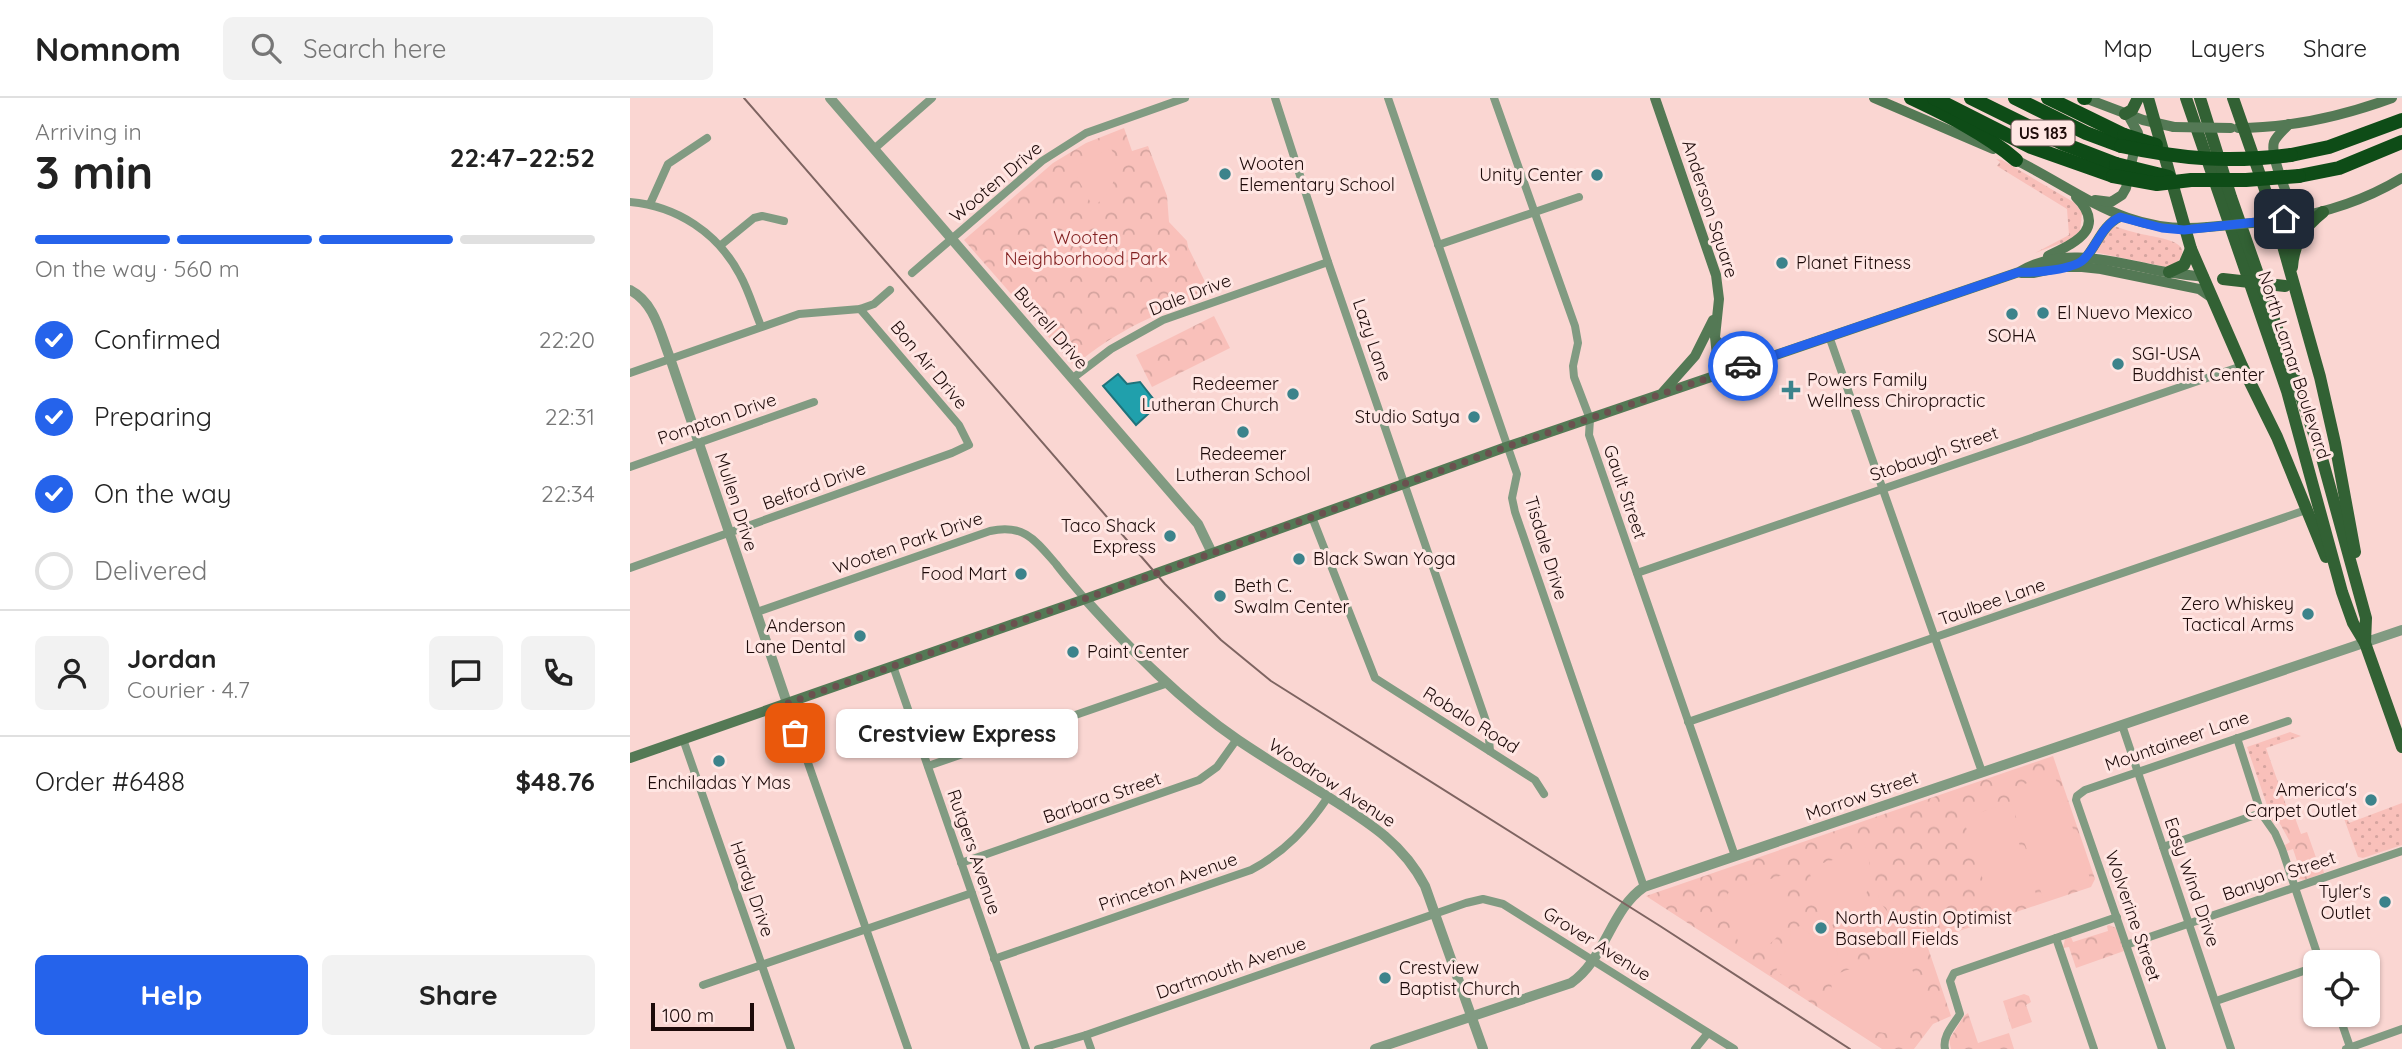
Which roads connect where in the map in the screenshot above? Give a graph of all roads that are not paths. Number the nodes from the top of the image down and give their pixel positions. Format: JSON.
{"nodes":[{"id":1,"x":830,"y":98,"type":"edge"},
{"id":2,"x":932,"y":98,"type":"edge"},
{"id":3,"x":1185,"y":98,"type":"edge"},
{"id":4,"x":1275,"y":98,"type":"edge"},
{"id":5,"x":1388,"y":98,"type":"edge"},
{"id":6,"x":1494,"y":98,"type":"edge"},
{"id":7,"x":1655,"y":98,"type":"edge"},
{"id":8,"x":1874,"y":98,"type":"edge"},
{"id":9,"x":1911,"y":98,"type":"edge"},
{"id":10,"x":1934,"y":98,"type":"edge"},
{"id":11,"x":1971,"y":98,"type":"edge"},
{"id":12,"x":2015,"y":98,"type":"edge"},
{"id":13,"x":2048,"y":98,"type":"edge"},
{"id":14,"x":2085,"y":98,"type":"edge"},
{"id":15,"x":2138,"y":98,"type":"edge"},
{"id":16,"x":2148,"y":98,"type":"edge"},
{"id":17,"x":2186,"y":98,"type":"edge"},
{"id":18,"x":2200,"y":98,"type":"edge"},
{"id":19,"x":2233,"y":98,"type":"edge"},
{"id":20,"x":2392,"y":98,"type":"edge"},
{"id":21,"x":2126,"y":114,"type":"junction"},
{"id":22,"x":2402,"y":120,"type":"edge"},
{"id":23,"x":2154,"y":124,"type":"junction"},
{"id":24,"x":2289,"y":124,"type":"junction"},
{"id":25,"x":2245,"y":128,"type":"junction"},
{"id":26,"x":707,"y":138,"type":"dead end"},
{"id":27,"x":2122,"y":141,"type":"junction"},
{"id":28,"x":2402,"y":142,"type":"edge"},
{"id":29,"x":874,"y":149,"type":"junction"},
{"id":30,"x":2016,"y":160,"type":"junction"},
{"id":31,"x":2114,"y":170,"type":"junction"},
{"id":32,"x":2402,"y":178,"type":"edge"},
{"id":33,"x":2067,"y":188,"type":"junction"},
{"id":34,"x":1579,"y":197,"type":"dead end"},
{"id":35,"x":2085,"y":198,"type":"junction"},
{"id":36,"x":630,"y":202,"type":"edge"},
{"id":37,"x":650,"y":204,"type":"junction"},
{"id":38,"x":2323,"y":212,"type":"junction"},
{"id":39,"x":1534,"y":214,"type":"junction"},
{"id":40,"x":2305,"y":216,"type":"junction"},
{"id":41,"x":2120,"y":217,"type":"junction"},
{"id":42,"x":784,"y":221,"type":"dead end"},
{"id":43,"x":2269,"y":221,"type":"junction"},
{"id":44,"x":2184,"y":230,"type":"junction"},
{"id":45,"x":952,"y":240,"type":"junction"},
{"id":46,"x":721,"y":245,"type":"junction"},
{"id":47,"x":1438,"y":245,"type":"junction"},
{"id":48,"x":2191,"y":249,"type":"junction"},
{"id":49,"x":2087,"y":257,"type":"junction"},
{"id":50,"x":1328,"y":262,"type":"junction"},
{"id":51,"x":2031,"y":265,"type":"junction"},
{"id":52,"x":2071,"y":267,"type":"junction"},
{"id":53,"x":2019,"y":272,"type":"junction"},
{"id":54,"x":2169,"y":272,"type":"junction"},
{"id":55,"x":912,"y":273,"type":"dead end"},
{"id":56,"x":2204,"y":277,"type":"junction"},
{"id":57,"x":2223,"y":279,"type":"junction"},
{"id":58,"x":2291,"y":283,"type":"junction"},
{"id":59,"x":631,"y":290,"type":"edge"},
{"id":60,"x":890,"y":290,"type":"dead end"},
{"id":61,"x":2214,"y":300,"type":"junction"},
{"id":62,"x":860,"y":309,"type":"junction"},
{"id":63,"x":1717,"y":311,"type":"junction"},
{"id":64,"x":761,"y":326,"type":"junction"},
{"id":65,"x":1829,"y":336,"type":"junction"},
{"id":66,"x":1715,"y":337,"type":"junction"},
{"id":67,"x":670,"y":359,"type":"junction"},
{"id":68,"x":1751,"y":363,"type":"junction"},
{"id":69,"x":2242,"y":366,"type":"junction"},
{"id":70,"x":630,"y":373,"type":"edge"},
{"id":71,"x":1719,"y":375,"type":"junction"},
{"id":72,"x":1073,"y":378,"type":"junction"},
{"id":73,"x":1661,"y":395,"type":"junction"},
{"id":74,"x":814,"y":402,"type":"dead end"},
{"id":75,"x":1590,"y":419,"type":"junction"},
{"id":76,"x":700,"y":442,"type":"junction"},
{"id":77,"x":969,"y":445,"type":"joint"},
{"id":78,"x":1506,"y":447,"type":"junction"},
{"id":79,"x":630,"y":467,"type":"edge"},
{"id":80,"x":1406,"y":484,"type":"junction"},
{"id":81,"x":1883,"y":488,"type":"junction"},
{"id":82,"x":2306,"y":510,"type":"junction"},
{"id":83,"x":1312,"y":517,"type":"junction"},
{"id":84,"x":729,"y":534,"type":"junction"},
{"id":85,"x":1212,"y":553,"type":"junction"},
{"id":86,"x":630,"y":568,"type":"edge"},
{"id":87,"x":1637,"y":573,"type":"junction"},
{"id":88,"x":2340,"y":586,"type":"junction"},
{"id":89,"x":2360,"y":594,"type":"junction"},
{"id":90,"x":1085,"y":599,"type":"junction"},
{"id":91,"x":757,"y":612,"type":"junction"},
{"id":92,"x":2402,"y":631,"type":"edge"},
{"id":93,"x":1935,"y":638,"type":"junction"},
{"id":94,"x":2365,"y":643,"type":"junction"},
{"id":95,"x":893,"y":666,"type":"junction"},
{"id":96,"x":1168,"y":683,"type":"junction"},
{"id":97,"x":788,"y":703,"type":"junction"},
{"id":98,"x":2288,"y":721,"type":"dead end"},
{"id":99,"x":1688,"y":722,"type":"junction"},
{"id":100,"x":2122,"y":725,"type":"junction"},
{"id":101,"x":2237,"y":738,"type":"junction"},
{"id":102,"x":683,"y":739,"type":"junction"},
{"id":103,"x":1237,"y":739,"type":"junction"},
{"id":104,"x":2402,"y":747,"type":"edge"},
{"id":105,"x":1490,"y":751,"type":"junction"},
{"id":106,"x":630,"y":758,"type":"edge"},
{"id":107,"x":928,"y":766,"type":"junction"},
{"id":108,"x":1982,"y":772,"type":"junction"},
{"id":109,"x":2138,"y":772,"type":"junction"},
{"id":110,"x":2078,"y":793,"type":"joint"},
{"id":111,"x":1544,"y":794,"type":"dead end"},
{"id":112,"x":1328,"y":797,"type":"junction"},
{"id":113,"x":2261,"y":813,"type":"junction"},
{"id":114,"x":2163,"y":847,"type":"junction"},
{"id":115,"x":2402,"y":851,"type":"edge"},
{"id":116,"x":1735,"y":856,"type":"junction"},
{"id":117,"x":961,"y":863,"type":"junction"},
{"id":118,"x":1644,"y":887,"type":"junction"},
{"id":119,"x":2294,"y":887,"type":"junction"},
{"id":120,"x":972,"y":893,"type":"junction"},
{"id":121,"x":1435,"y":915,"type":"junction"},
{"id":122,"x":2117,"y":917,"type":"junction"},
{"id":123,"x":2189,"y":924,"type":"junction"},
{"id":124,"x":867,"y":929,"type":"junction"},
{"id":125,"x":2056,"y":938,"type":"junction"},
{"id":126,"x":2126,"y":945,"type":"junction"},
{"id":127,"x":2316,"y":950,"type":"edge"},
{"id":128,"x":994,"y":959,"type":"junction"},
{"id":129,"x":1593,"y":961,"type":"junction"},
{"id":130,"x":762,"y":963,"type":"junction"},
{"id":131,"x":2303,"y":971,"type":"edge"},
{"id":132,"x":703,"y":985,"type":"dead end"},
{"id":133,"x":2216,"y":1001,"type":"junction"},
{"id":134,"x":1471,"y":1017,"type":"junction"},
{"id":135,"x":2342,"y":1027,"type":"edge"},
{"id":136,"x":2402,"y":1029,"type":"edge"},
{"id":137,"x":1708,"y":1033,"type":"junction"},
{"id":138,"x":1086,"y":1035,"type":"junction"},
{"id":139,"x":2348,"y":1048,"type":"edge"},
{"id":140,"x":792,"y":1049,"type":"edge"},
{"id":141,"x":908,"y":1049,"type":"edge"},
{"id":142,"x":1026,"y":1049,"type":"edge"},
{"id":143,"x":1038,"y":1049,"type":"edge"},
{"id":144,"x":1091,"y":1049,"type":"edge"},
{"id":145,"x":1376,"y":1049,"type":"edge"},
{"id":146,"x":1483,"y":1049,"type":"edge"},
{"id":147,"x":1695,"y":1049,"type":"edge"},
{"id":148,"x":1734,"y":1049,"type":"edge"},
{"id":149,"x":1945,"y":1049,"type":"edge"},
{"id":150,"x":2094,"y":1049,"type":"edge"},
{"id":151,"x":2162,"y":1049,"type":"edge"},
{"id":152,"x":2231,"y":1049,"type":"edge"}],
"edges":[{"from":1,"to":29,"type":"street","name":"Burrell Drive"},
{"from":2,"to":29,"type":"street"},
{"from":3,"to":45,"type":"street","name":"Wooten Drive"},
{"from":4,"to":50,"type":"street","name":"Lazy Lane"},
{"from":5,"to":47,"type":"street","name":"Tisdale Drive"},
{"from":6,"to":39,"type":"street","name":"Gault Street"},
{"from":7,"to":63,"type":"main road","name":"Anderson Square"},
{"from":8,"to":30,"type":"main road"},
{"from":9,"to":30,"type":"highway"},
{"from":10,"to":31,"type":"highway"},
{"from":11,"to":31,"type":"highway","number":"US 183"},
{"from":12,"to":27,"type":"highway","number":"US 183"},
{"from":13,"to":27,"type":"highway"},
{"from":14,"to":21,"type":"main road"},
{"from":15,"to":21,"type":"main road"},
{"from":16,"to":23,"type":"main road"},
{"from":17,"to":88,"type":"main road","name":"North Lamar Boulevard"},
{"from":18,"to":89,"type":"main road","name":"North Lamar Boulevard"},
{"from":19,"to":25,"type":"main road"},
{"from":20,"to":24,"type":"main road"},
{"from":21,"to":23,"type":"main road"},
{"from":21,"to":35,"type":"main road"},
{"from":22,"to":27,"type":"highway","bridge":true},
{"from":23,"to":25,"type":"main road","bridge":true},
{"from":23,"to":44,"type":"main road"},
{"from":24,"to":25,"type":"main road"},
{"from":24,"to":40,"type":"main road"},
{"from":25,"to":43,"type":"main road"},
{"from":26,"to":37,"type":"street"},
{"from":28,"to":31,"type":"highway","number":"US 183","bridge":true},
{"from":29,"to":45,"type":"street","name":"Burrell Drive"},
{"from":30,"to":33,"type":"main road"},
{"from":32,"to":38,"type":"main road"},
{"from":33,"to":35,"type":"main road"},
{"from":33,"to":51,"type":"main road"},
{"from":34,"to":39,"type":"street"},
{"from":35,"to":41,"type":"main road"},
{"from":36,"to":37,"type":"street"},
{"from":37,"to":46,"type":"street"},
{"from":38,"to":40,"type":"main road"},
{"from":38,"to":58,"type":"main road"},
{"from":39,"to":47,"type":"street"},
{"from":39,"to":75,"type":"street","name":"Gault Street"},
{"from":40,"to":43,"type":"main road"},
{"from":41,"to":44,"type":"main road"},
{"from":41,"to":49,"type":"main road"},
{"from":42,"to":46,"type":"street"},
{"from":43,"to":44,"type":"main road","bridge":true},
{"from":43,"to":58,"type":"main road"},
{"from":44,"to":48,"type":"main road"},
{"from":45,"to":55,"type":"street","name":"Wooten Drive"},
{"from":45,"to":72,"type":"street","name":"Burrell Drive"},
{"from":46,"to":64,"type":"street"},
{"from":47,"to":78,"type":"street","name":"Tisdale Drive"},
{"from":48,"to":54,"type":"main road"},
{"from":48,"to":56,"type":"main road"},
{"from":49,"to":51,"type":"main road"},
{"from":49,"to":52,"type":"main road"},
{"from":49,"to":54,"type":"main road"},
{"from":50,"to":72,"type":"street","name":"Dale Drive"},
{"from":50,"to":80,"type":"street","name":"Lazy Lane"},
{"from":51,"to":53,"type":"main road"},
{"from":52,"to":53,"type":"main road"},
{"from":52,"to":61,"type":"main road"},
{"from":53,"to":65,"type":"main road"},
{"from":54,"to":56,"type":"main road"},
{"from":56,"to":57,"type":"main road"},
{"from":56,"to":61,"type":"main road"},
{"from":57,"to":58,"type":"main road","bridge":true},
{"from":57,"to":61,"type":"main road"},
{"from":58,"to":89,"type":"main road"},
{"from":59,"to":67,"type":"street","name":"Mullen Drive"},
{"from":60,"to":62,"type":"street"},
{"from":61,"to":69,"type":"main road"},
{"from":62,"to":64,"type":"street"},
{"from":62,"to":77,"type":"street","name":"Bon Air Drive"},
{"from":63,"to":66,"type":"main road","name":"Anderson Square"},
{"from":63,"to":73,"type":"main road"},
{"from":64,"to":67,"type":"street"},
{"from":65,"to":68,"type":"main road"},
{"from":65,"to":81,"type":"street"},
{"from":66,"to":68,"type":"main road"},
{"from":66,"to":71,"type":"main road","name":"Anderson Square"},
{"from":67,"to":70,"type":"street"},
{"from":67,"to":76,"type":"street","name":"Mullen Drive"},
{"from":68,"to":71,"type":"main road"},
{"from":69,"to":81,"type":"street","name":"Stobaugh Street"},
{"from":69,"to":82,"type":"main road"},
{"from":71,"to":73,"type":"main road"},
{"from":72,"to":85,"type":"street","name":"Burrell Drive"},
{"from":73,"to":75,"type":"main road"},
{"from":74,"to":76,"type":"street","name":"Pompton Drive"},
{"from":75,"to":78,"type":"main road"},
{"from":75,"to":87,"type":"street","name":"Gault Street"},
{"from":76,"to":79,"type":"street","name":"Pompton Drive"},
{"from":76,"to":84,"type":"street","name":"Mullen Drive"},
{"from":77,"to":84,"type":"street","name":"Belford Drive"},
{"from":78,"to":80,"type":"main road"},
{"from":78,"to":118,"type":"street","name":"Tisdale Drive"},
{"from":80,"to":83,"type":"main road"},
{"from":80,"to":105,"type":"street","name":"Lazy Lane"},
{"from":81,"to":87,"type":"street","name":"Stobaugh Street"},
{"from":81,"to":93,"type":"street"},
{"from":82,"to":88,"type":"main road"},
{"from":82,"to":93,"type":"street","name":"Taulbee Lane"},
{"from":83,"to":85,"type":"main road"},
{"from":83,"to":105,"type":"street","name":"Robalo Road"},
{"from":84,"to":86,"type":"street","name":"Belford Drive"},
{"from":84,"to":91,"type":"street","name":"Mullen Drive"},
{"from":85,"to":90,"type":"main road"},
{"from":87,"to":99,"type":"street","name":"Gault Street"},
{"from":88,"to":94,"type":"main road","name":"North Lamar Boulevard"},
{"from":89,"to":94,"type":"main road","name":"North Lamar Boulevard"},
{"from":90,"to":91,"type":"street","name":"Wooten Park Drive"},
{"from":90,"to":95,"type":"main road"},
{"from":90,"to":96,"type":"street","name":"Woodrow Avenue"},
{"from":91,"to":97,"type":"street","name":"Mullen Drive"},
{"from":92,"to":94,"type":"street","name":"Morrow Street"},
{"from":93,"to":99,"type":"street","name":"Taulbee Lane"},
{"from":93,"to":108,"type":"street"},
{"from":94,"to":100,"type":"street","name":"Morrow Street"},
{"from":94,"to":104,"type":"main road","name":"North Lamar Boulevard"},
{"from":95,"to":97,"type":"main road"},
{"from":95,"to":107,"type":"street","name":"Rutgers Avenue"},
{"from":96,"to":103,"type":"street","name":"Woodrow Avenue"},
{"from":96,"to":107,"type":"street"},
{"from":97,"to":102,"type":"main road"},
{"from":97,"to":124,"type":"street","name":"Mullen Drive"},
{"from":98,"to":101,"type":"street","name":"Mountaineer Lane"},
{"from":99,"to":116,"type":"street","name":"Gault Street"},
{"from":100,"to":108,"type":"street","name":"Morrow Street"},
{"from":100,"to":109,"type":"street","name":"Easy Wind Drive"},
{"from":101,"to":109,"type":"street","name":"Mountaineer Lane"},
{"from":101,"to":113,"type":"street"},
{"from":102,"to":106,"type":"main road"},
{"from":102,"to":130,"type":"street","name":"Hardy Drive"},
{"from":103,"to":112,"type":"street","name":"Woodrow Avenue"},
{"from":103,"to":117,"type":"street","name":"Barbara Street"},
{"from":105,"to":111,"type":"street","name":"Robalo Road"},
{"from":107,"to":117,"type":"street","name":"Rutgers Avenue"},
{"from":108,"to":116,"type":"street","name":"Morrow Street"},
{"from":109,"to":110,"type":"street","name":"Mountaineer Lane"},
{"from":109,"to":114,"type":"street","name":"Easy Wind Drive"},
{"from":110,"to":122,"type":"street","name":"Wolverine Street"},
{"from":112,"to":121,"type":"street","name":"Woodrow Avenue"},
{"from":112,"to":128,"type":"street","name":"Princeton Avenue"},
{"from":113,"to":114,"type":"street"},
{"from":113,"to":119,"type":"street"},
{"from":114,"to":123,"type":"street","name":"Easy Wind Drive"},
{"from":115,"to":119,"type":"street","name":"Banyon Street"},
{"from":116,"to":118,"type":"street","name":"Morrow Street"},
{"from":117,"to":120,"type":"street","name":"Rutgers Avenue"},
{"from":118,"to":129,"type":"street"},
{"from":119,"to":123,"type":"street","name":"Banyon Street"},
{"from":119,"to":127,"type":"street"},
{"from":120,"to":124,"type":"street"},
{"from":120,"to":128,"type":"street","name":"Rutgers Avenue"},
{"from":121,"to":129,"type":"street","name":"Grover Avenue"},
{"from":121,"to":134,"type":"street","name":"Woodrow Avenue"},
{"from":121,"to":138,"type":"street","name":"Dartmouth Avenue"},
{"from":122,"to":125,"type":"street"},
{"from":122,"to":126,"type":"street","name":"Wolverine Street"},
{"from":123,"to":126,"type":"street","name":"Banyon Street"},
{"from":123,"to":133,"type":"street","name":"Easy Wind Drive"},
{"from":124,"to":130,"type":"street"},
{"from":124,"to":141,"type":"street","name":"Mullen Drive"},
{"from":125,"to":149,"type":"street"},
{"from":125,"to":150,"type":"street"},
{"from":126,"to":151,"type":"street","name":"Wolverine Street"},
{"from":128,"to":142,"type":"street","name":"Rutgers Avenue"},
{"from":129,"to":134,"type":"street"},
{"from":129,"to":137,"type":"street","name":"Grover Avenue"},
{"from":130,"to":132,"type":"street"},
{"from":130,"to":140,"type":"street","name":"Hardy Drive"},
{"from":131,"to":133,"type":"street"},
{"from":133,"to":152,"type":"street","name":"Easy Wind Drive"},
{"from":134,"to":145,"type":"street"},
{"from":134,"to":146,"type":"street","name":"Woodrow Avenue"},
{"from":135,"to":139,"type":"street"},
{"from":136,"to":139,"type":"street"},
{"from":137,"to":147,"type":"street"},
{"from":137,"to":148,"type":"street","name":"Grover Avenue"},
{"from":138,"to":143,"type":"street","name":"Dartmouth Avenue"},
{"from":138,"to":144,"type":"street"}]}
